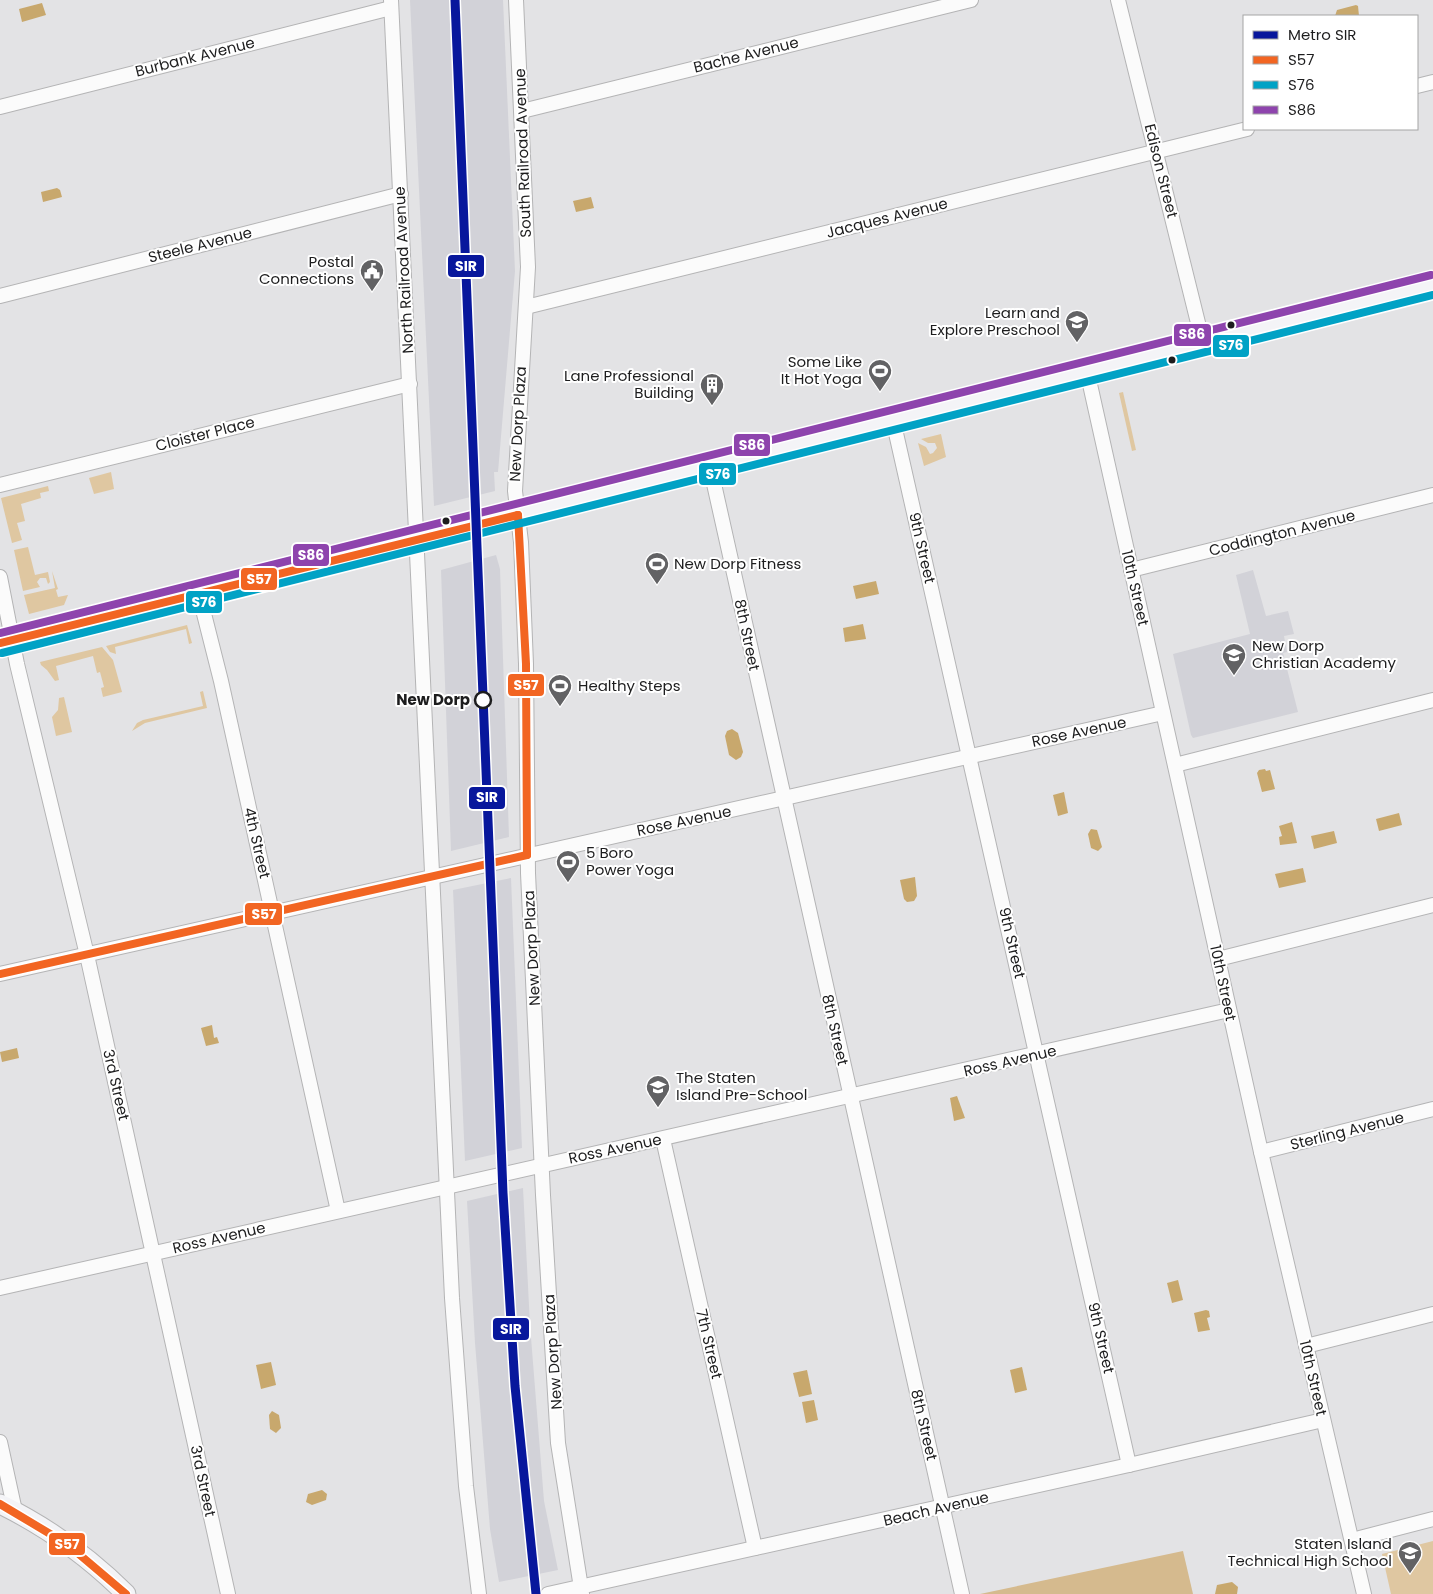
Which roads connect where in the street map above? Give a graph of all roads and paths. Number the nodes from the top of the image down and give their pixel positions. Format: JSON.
{"nodes":[{"id":1,"x":516,"y":0,"type":"edge"},
{"id":2,"x":971,"y":0,"type":"edge"},
{"id":3,"x":1118,"y":0,"type":"edge"},
{"id":4,"x":391,"y":4,"type":"edge"},
{"id":5,"x":1433,"y":82,"type":"edge"},
{"id":6,"x":1418,"y":86,"type":"edge"},
{"id":7,"x":0,"y":107,"type":"edge"},
{"id":8,"x":522,"y":111,"type":"junction"},
{"id":9,"x":1243,"y":130,"type":"edge"},
{"id":10,"x":1157,"y":151,"type":"junction"},
{"id":11,"x":401,"y":194,"type":"junction"},
{"id":12,"x":1433,"y":285,"type":"edge"},
{"id":13,"x":0,"y":296,"type":"edge"},
{"id":14,"x":526,"y":307,"type":"junction"},
{"id":15,"x":1203,"y":343,"type":"junction"},
{"id":16,"x":1087,"y":372,"type":"junction"},
{"id":17,"x":410,"y":384,"type":"junction"},
{"id":18,"x":893,"y":420,"type":"junction"},
{"id":19,"x":710,"y":466,"type":"junction"},
{"id":20,"x":0,"y":485,"type":"edge"},
{"id":21,"x":1433,"y":495,"type":"edge"},
{"id":22,"x":518,"y":515,"type":"junction"},
{"id":23,"x":418,"y":539,"type":"junction"},
{"id":24,"x":1131,"y":570,"type":"junction"},
{"id":25,"x":0,"y":577,"type":"edge"},
{"id":26,"x":199,"y":594,"type":"junction"},
{"id":27,"x":7,"y":642,"type":"edge"},
{"id":28,"x":1433,"y":700,"type":"edge"},
{"id":29,"x":1164,"y":714,"type":"junction"},
{"id":30,"x":969,"y":757,"type":"junction"},
{"id":31,"x":1175,"y":764,"type":"junction"},
{"id":32,"x":783,"y":799,"type":"junction"},
{"id":33,"x":527,"y":855,"type":"junction"},
{"id":34,"x":433,"y":876,"type":"junction"},
{"id":35,"x":1433,"y":905,"type":"edge"},
{"id":36,"x":273,"y":913,"type":"junction"},
{"id":37,"x":87,"y":955,"type":"junction"},
{"id":38,"x":1218,"y":959,"type":"junction"},
{"id":39,"x":0,"y":974,"type":"edge"},
{"id":40,"x":1229,"y":1010,"type":"junction"},
{"id":41,"x":1037,"y":1054,"type":"junction"},
{"id":42,"x":851,"y":1097,"type":"junction"},
{"id":43,"x":1433,"y":1109,"type":"edge"},
{"id":44,"x":663,"y":1139,"type":"junction"},
{"id":45,"x":1260,"y":1152,"type":"junction"},
{"id":46,"x":542,"y":1165,"type":"junction"},
{"id":47,"x":446,"y":1187,"type":"junction"},
{"id":48,"x":338,"y":1211,"type":"junction"},
{"id":49,"x":153,"y":1253,"type":"junction"},
{"id":50,"x":0,"y":1288,"type":"edge"},
{"id":51,"x":1433,"y":1314,"type":"edge"},
{"id":52,"x":1306,"y":1346,"type":"junction"},
{"id":53,"x":1323,"y":1420,"type":"junction"},
{"id":54,"x":0,"y":1442,"type":"edge"},
{"id":55,"x":1129,"y":1466,"type":"junction"},
{"id":56,"x":943,"y":1507,"type":"junction"},
{"id":57,"x":8,"y":1508,"type":"edge"},
{"id":58,"x":1433,"y":1519,"type":"edge"},
{"id":59,"x":1352,"y":1540,"type":"junction"},
{"id":60,"x":755,"y":1548,"type":"junction"},
{"id":61,"x":581,"y":1591,"type":"edge"},
{"id":62,"x":552,"y":1593,"type":"edge"},
{"id":63,"x":126,"y":1594,"type":"edge"},
{"id":64,"x":228,"y":1594,"type":"edge"},
{"id":65,"x":479,"y":1594,"type":"edge"},
{"id":66,"x":962,"y":1594,"type":"edge"},
{"id":67,"x":1364,"y":1594,"type":"edge"}],
"edges":[{"from":1,"to":8,"type":"street","name":"South Railroad Avenue"},
{"from":2,"to":8,"type":"street","name":"Bache Avenue"},
{"from":3,"to":10,"type":"street","name":"Edison Street"},
{"from":4,"to":7,"type":"street","name":"Burbank Avenue"},
{"from":4,"to":11,"type":"street","name":"North Railroad Avenue"},
{"from":5,"to":6,"type":"street"},
{"from":8,"to":14,"type":"street","name":"South Railroad Avenue"},
{"from":9,"to":10,"type":"street","name":"Jacques Avenue"},
{"from":10,"to":14,"type":"street","name":"Jacques Avenue"},
{"from":10,"to":15,"type":"street","name":"Edison Street"},
{"from":11,"to":13,"type":"street","name":"Steele Avenue"},
{"from":11,"to":17,"type":"street","name":"North Railroad Avenue"},
{"from":12,"to":15,"type":"street"},
{"from":14,"to":22,"type":"street","name":"New Dorp Plaza"},
{"from":15,"to":16,"type":"street"},
{"from":16,"to":18,"type":"street"},
{"from":16,"to":24,"type":"street","name":"10th Street"},
{"from":17,"to":20,"type":"street","name":"Cloister Place"},
{"from":17,"to":23,"type":"street","name":"North Railroad Avenue"},
{"from":18,"to":19,"type":"street"},
{"from":18,"to":30,"type":"street","name":"9th Street"},
{"from":19,"to":22,"type":"street"},
{"from":19,"to":32,"type":"street","name":"8th Street"},
{"from":21,"to":24,"type":"street","name":"Coddington Avenue"},
{"from":22,"to":23,"type":"street"},
{"from":22,"to":33,"type":"street","name":"New Dorp Plaza"},
{"from":23,"to":26,"type":"street"},
{"from":23,"to":34,"type":"street"},
{"from":24,"to":29,"type":"street","name":"10th Street"},
{"from":25,"to":27,"type":"street","name":"3rd Street"},
{"from":26,"to":27,"type":"street"},
{"from":26,"to":36,"type":"street","name":"4th Street"},
{"from":27,"to":37,"type":"street","name":"3rd Street"},
{"from":28,"to":31,"type":"street"},
{"from":29,"to":30,"type":"street","name":"Rose Avenue"},
{"from":29,"to":31,"type":"street","name":"10th Street"},
{"from":30,"to":32,"type":"street","name":"Rose Avenue"},
{"from":30,"to":41,"type":"street","name":"9th Street"},
{"from":31,"to":38,"type":"street","name":"10th Street"},
{"from":32,"to":33,"type":"street","name":"Rose Avenue"},
{"from":32,"to":42,"type":"street","name":"8th Street"},
{"from":33,"to":34,"type":"street","name":"Rose Avenue"},
{"from":33,"to":46,"type":"street","name":"New Dorp Plaza"},
{"from":34,"to":36,"type":"street","name":"Rose Avenue"},
{"from":34,"to":47,"type":"street"},
{"from":35,"to":38,"type":"street"},
{"from":36,"to":37,"type":"street","name":"Rose Avenue"},
{"from":36,"to":48,"type":"street","name":"4th Street"},
{"from":37,"to":39,"type":"street","name":"Rose Avenue"},
{"from":37,"to":49,"type":"street","name":"3rd Street"},
{"from":38,"to":40,"type":"street","name":"10th Street"},
{"from":40,"to":41,"type":"street","name":"Ross Avenue"},
{"from":40,"to":45,"type":"street","name":"10th Street"},
{"from":41,"to":42,"type":"street","name":"Ross Avenue"},
{"from":41,"to":55,"type":"street","name":"9th Street"},
{"from":42,"to":44,"type":"street","name":"Ross Avenue"},
{"from":42,"to":56,"type":"street","name":"8th Street"},
{"from":43,"to":45,"type":"street","name":"Sterling Avenue"},
{"from":44,"to":46,"type":"street","name":"Ross Avenue"},
{"from":44,"to":60,"type":"street","name":"7th Street"},
{"from":45,"to":52,"type":"street","name":"10th Street"},
{"from":46,"to":47,"type":"street","name":"Ross Avenue"},
{"from":46,"to":61,"type":"street","name":"New Dorp Plaza"},
{"from":47,"to":48,"type":"street","name":"Ross Avenue"},
{"from":47,"to":65,"type":"street"},
{"from":48,"to":49,"type":"street","name":"Ross Avenue"},
{"from":49,"to":50,"type":"street","name":"Ross Avenue"},
{"from":49,"to":64,"type":"street","name":"3rd Street"},
{"from":51,"to":52,"type":"street"},
{"from":52,"to":53,"type":"street","name":"10th Street"},
{"from":53,"to":55,"type":"street","name":"Beach Avenue"},
{"from":53,"to":59,"type":"street","name":"10th Street"},
{"from":54,"to":57,"type":"street"},
{"from":55,"to":56,"type":"street","name":"Beach Avenue"},
{"from":56,"to":60,"type":"street","name":"Beach Avenue"},
{"from":56,"to":66,"type":"street","name":"8th Street"},
{"from":57,"to":63,"type":"street"},
{"from":58,"to":59,"type":"street"},
{"from":59,"to":67,"type":"street","name":"10th Street"},
{"from":60,"to":61,"type":"street","name":"Beach Avenue"},
{"from":61,"to":62,"type":"street","name":"Beach Avenue"}]}
